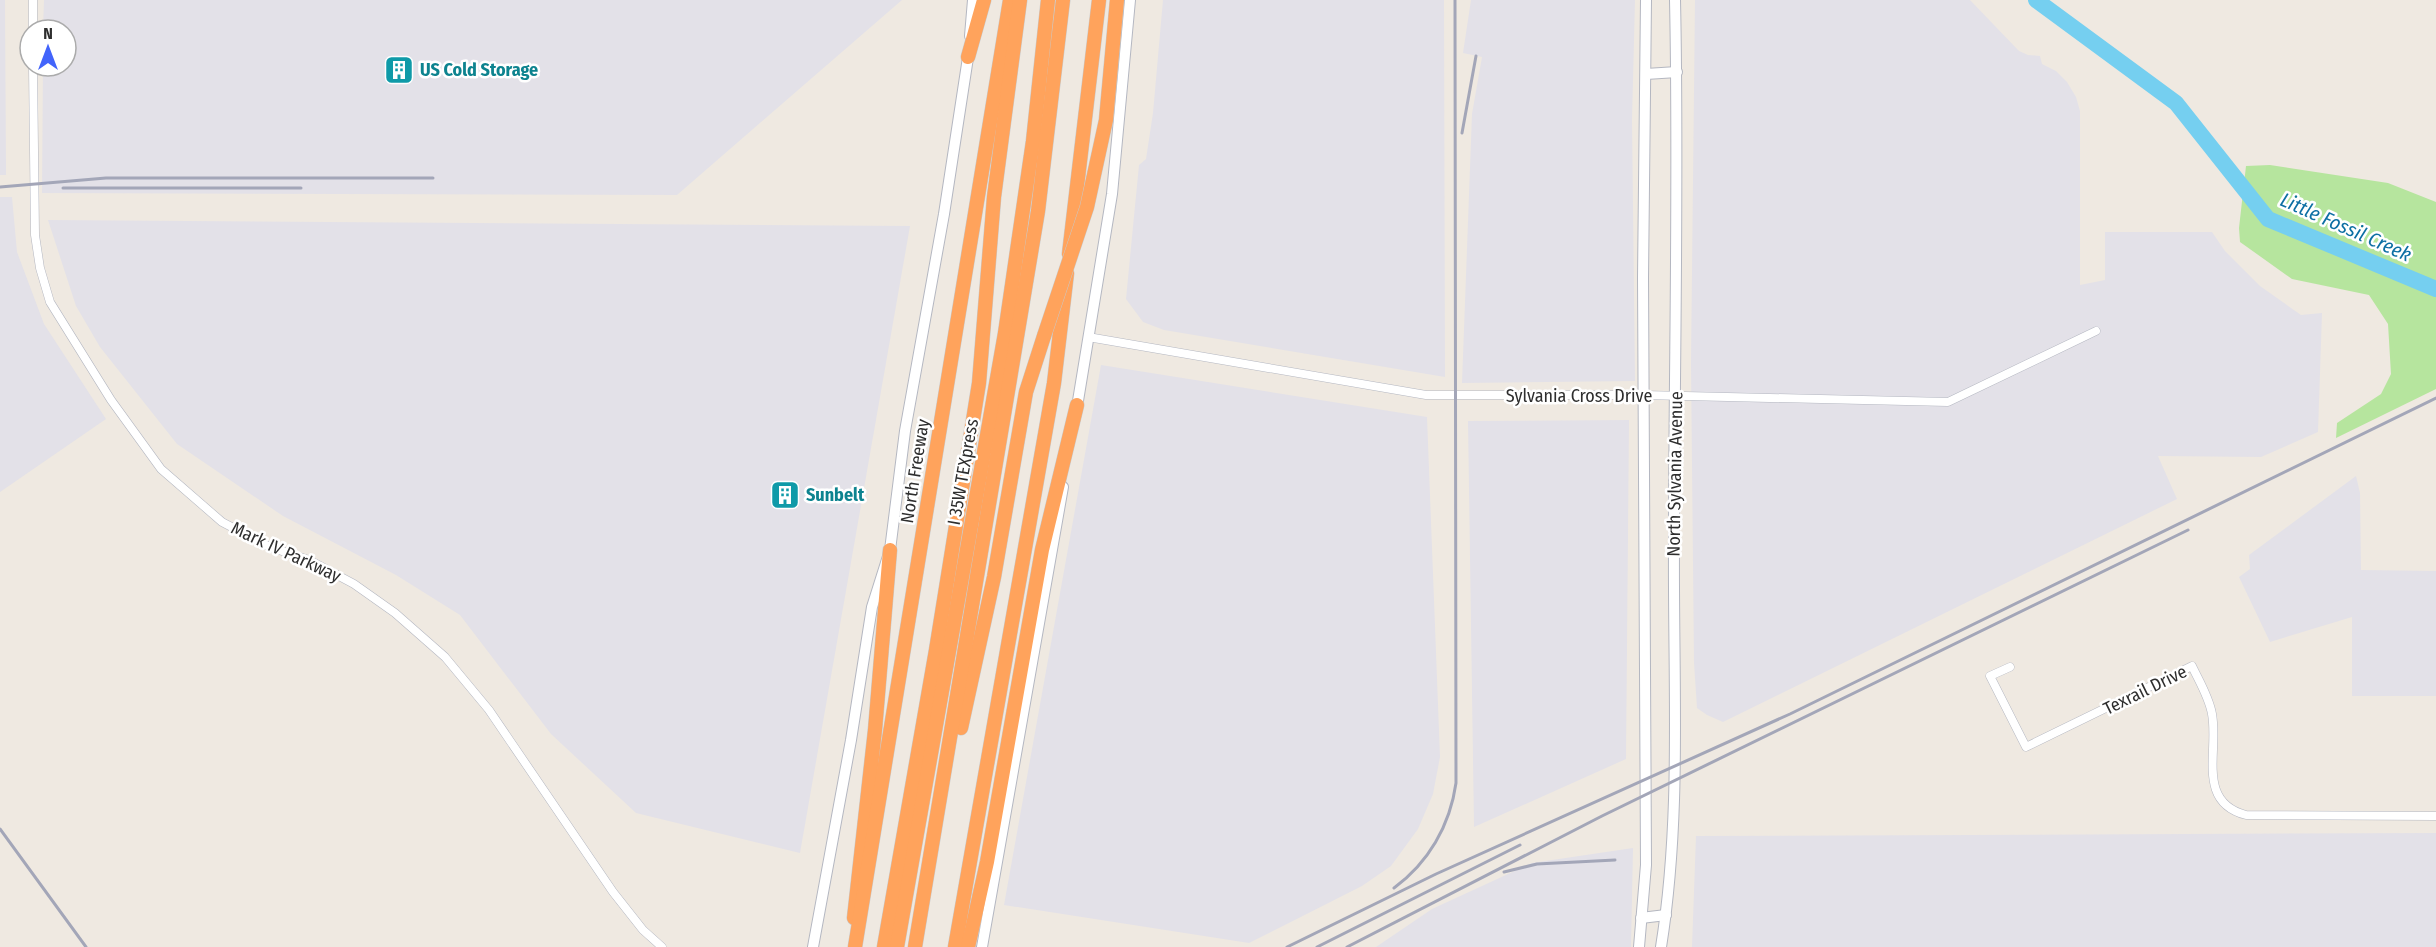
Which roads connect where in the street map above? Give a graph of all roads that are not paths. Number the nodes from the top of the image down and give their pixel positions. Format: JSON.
{"nodes":[{"id":1,"x":33,"y":0,"type":"edge"},
{"id":2,"x":973,"y":0,"type":"edge"},
{"id":3,"x":984,"y":0,"type":"edge"},
{"id":4,"x":1010,"y":0,"type":"edge"},
{"id":5,"x":1020,"y":0,"type":"edge"},
{"id":6,"x":1048,"y":0,"type":"edge"},
{"id":7,"x":1063,"y":0,"type":"edge"},
{"id":8,"x":1099,"y":0,"type":"edge"},
{"id":9,"x":1117,"y":0,"type":"edge"},
{"id":10,"x":1130,"y":0,"type":"edge"},
{"id":11,"x":1646,"y":0,"type":"edge"},
{"id":12,"x":1675,"y":0,"type":"edge"},
{"id":13,"x":33,"y":18,"type":"edge"},
{"id":14,"x":968,"y":57,"type":"junction"},
{"id":15,"x":1677,"y":72,"type":"junction"},
{"id":16,"x":1646,"y":74,"type":"junction"},
{"id":17,"x":33,"y":78,"type":"edge"},
{"id":18,"x":2096,"y":331,"type":"dead end"},
{"id":19,"x":1088,"y":337,"type":"junction"},
{"id":20,"x":1643,"y":395,"type":"junction"},
{"id":21,"x":1676,"y":396,"type":"junction"},
{"id":22,"x":1077,"y":405,"type":"junction"},
{"id":23,"x":890,"y":550,"type":"junction"},
{"id":24,"x":2010,"y":667,"type":"dead end"},
{"id":25,"x":2436,"y":816,"type":"edge"},
{"id":26,"x":928,"y":883,"type":"junction"},
{"id":27,"x":1666,"y":915,"type":"junction"},
{"id":28,"x":1641,"y":918,"type":"junction"},
{"id":29,"x":662,"y":947,"type":"edge"},
{"id":30,"x":813,"y":947,"type":"edge"},
{"id":31,"x":855,"y":947,"type":"edge"},
{"id":32,"x":884,"y":947,"type":"edge"},
{"id":33,"x":897,"y":947,"type":"edge"},
{"id":34,"x":915,"y":947,"type":"edge"},
{"id":35,"x":955,"y":947,"type":"edge"},
{"id":36,"x":968,"y":947,"type":"edge"},
{"id":37,"x":982,"y":947,"type":"edge"},
{"id":38,"x":1639,"y":947,"type":"edge"},
{"id":39,"x":1660,"y":947,"type":"edge"}],
"edges":[{"from":1,"to":13,"type":"street"},
{"from":2,"to":14,"type":"main road"},
{"from":3,"to":14,"type":"highway"},
{"from":4,"to":31,"type":"highway","name":"North Freeway"},
{"from":5,"to":32,"type":"highway"},
{"from":6,"to":33,"type":"highway","name":"I 35W TEXpress"},
{"from":7,"to":26,"type":"highway","name":"I 35W TEXpress"},
{"from":8,"to":35,"type":"highway"},
{"from":9,"to":26,"type":"highway","bridge":true},
{"from":10,"to":19,"type":"main road"},
{"from":11,"to":16,"type":"main road","name":"North Sylvania Avenue"},
{"from":12,"to":15,"type":"main road","name":"North Sylvania Avenue"},
{"from":14,"to":23,"type":"main road"},
{"from":15,"to":16,"type":"main road"},
{"from":15,"to":21,"type":"main road","name":"North Sylvania Avenue"},
{"from":16,"to":20,"type":"main road","name":"North Sylvania Avenue"},
{"from":17,"to":29,"type":"street","name":"Mark IV Parkway"},
{"from":18,"to":21,"type":"street","name":"Sylvania Cross Drive"},
{"from":19,"to":20,"type":"street","name":"Sylvania Cross Drive"},
{"from":19,"to":22,"type":"main road"},
{"from":20,"to":21,"type":"street","name":"Sylvania Cross Drive"},
{"from":20,"to":28,"type":"main road","name":"North Sylvania Avenue"},
{"from":21,"to":27,"type":"main road","name":"North Sylvania Avenue"},
{"from":22,"to":36,"type":"highway"},
{"from":22,"to":37,"type":"main road"},
{"from":23,"to":30,"type":"main road"},
{"from":23,"to":31,"type":"highway"},
{"from":24,"to":25,"type":"street","name":"Texrail Drive"},
{"from":26,"to":34,"type":"highway","name":"I 35W TEXpress"},
{"from":27,"to":28,"type":"main road"},
{"from":27,"to":39,"type":"main road","name":"North Sylvania Avenue"},
{"from":28,"to":38,"type":"main road","name":"North Sylvania Avenue"}]}
